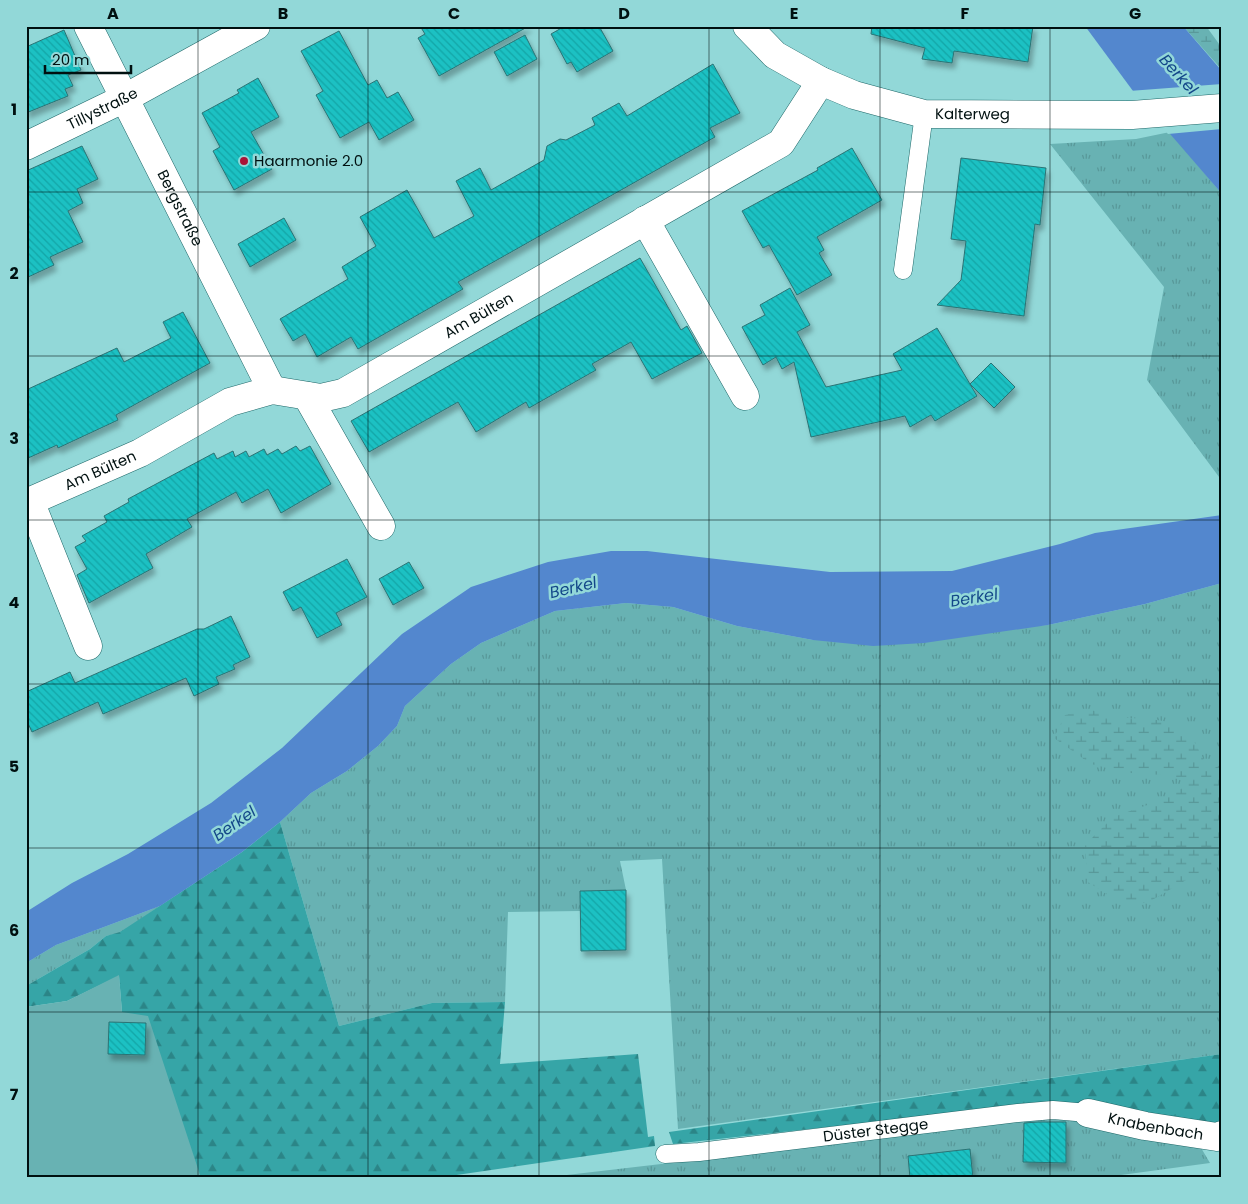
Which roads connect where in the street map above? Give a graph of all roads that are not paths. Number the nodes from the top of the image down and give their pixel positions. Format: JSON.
{"nodes":[{"id":1,"x":88,"y":26,"type":"edge"},
{"id":2,"x":256,"y":26,"type":"edge"},
{"id":3,"x":747,"y":26,"type":"edge"},
{"id":4,"x":820,"y":81,"type":"junction"},
{"id":5,"x":125,"y":98,"type":"junction"},
{"id":6,"x":1222,"y":108,"type":"edge"},
{"id":7,"x":924,"y":114,"type":"junction"},
{"id":8,"x":26,"y":146,"type":"edge"},
{"id":9,"x":645,"y":220,"type":"junction"},
{"id":10,"x":903,"y":270,"type":"dead end"},
{"id":11,"x":272,"y":390,"type":"junction"},
{"id":12,"x":307,"y":396,"type":"junction"},
{"id":13,"x":745,"y":396,"type":"dead end"},
{"id":14,"x":28,"y":502,"type":"edge"},
{"id":15,"x":381,"y":526,"type":"dead end"},
{"id":16,"x":88,"y":646,"type":"dead end"},
{"id":17,"x":1088,"y":1113,"type":"joint"},
{"id":18,"x":1220,"y":1140,"type":"edge"},
{"id":19,"x":665,"y":1154,"type":"dead end"}],
"edges":[{"from":1,"to":5,"type":"street","name":"Bergstraße"},
{"from":2,"to":5,"type":"street","name":"Tillystraße"},
{"from":3,"to":4,"type":"street","name":"Kalterweg"},
{"from":4,"to":7,"type":"street","name":"Kalterweg"},
{"from":4,"to":9,"type":"street","name":"Am Bülten"},
{"from":5,"to":8,"type":"street","name":"Tillystraße"},
{"from":5,"to":11,"type":"street","name":"Bergstraße"},
{"from":6,"to":7,"type":"street","name":"Kalterweg"},
{"from":7,"to":10,"type":"lane"},
{"from":9,"to":12,"type":"street","name":"Am Bülten"},
{"from":9,"to":13,"type":"street"},
{"from":11,"to":12,"type":"street","name":"Am Bülten"},
{"from":11,"to":14,"type":"street","name":"Am Bülten"},
{"from":12,"to":15,"type":"street"},
{"from":14,"to":16,"type":"street","name":"Am Bülten"},
{"from":17,"to":18,"type":"street","name":"Knabenbach"},
{"from":17,"to":19,"type":"lane","name":"Düster Stegge"}]}
